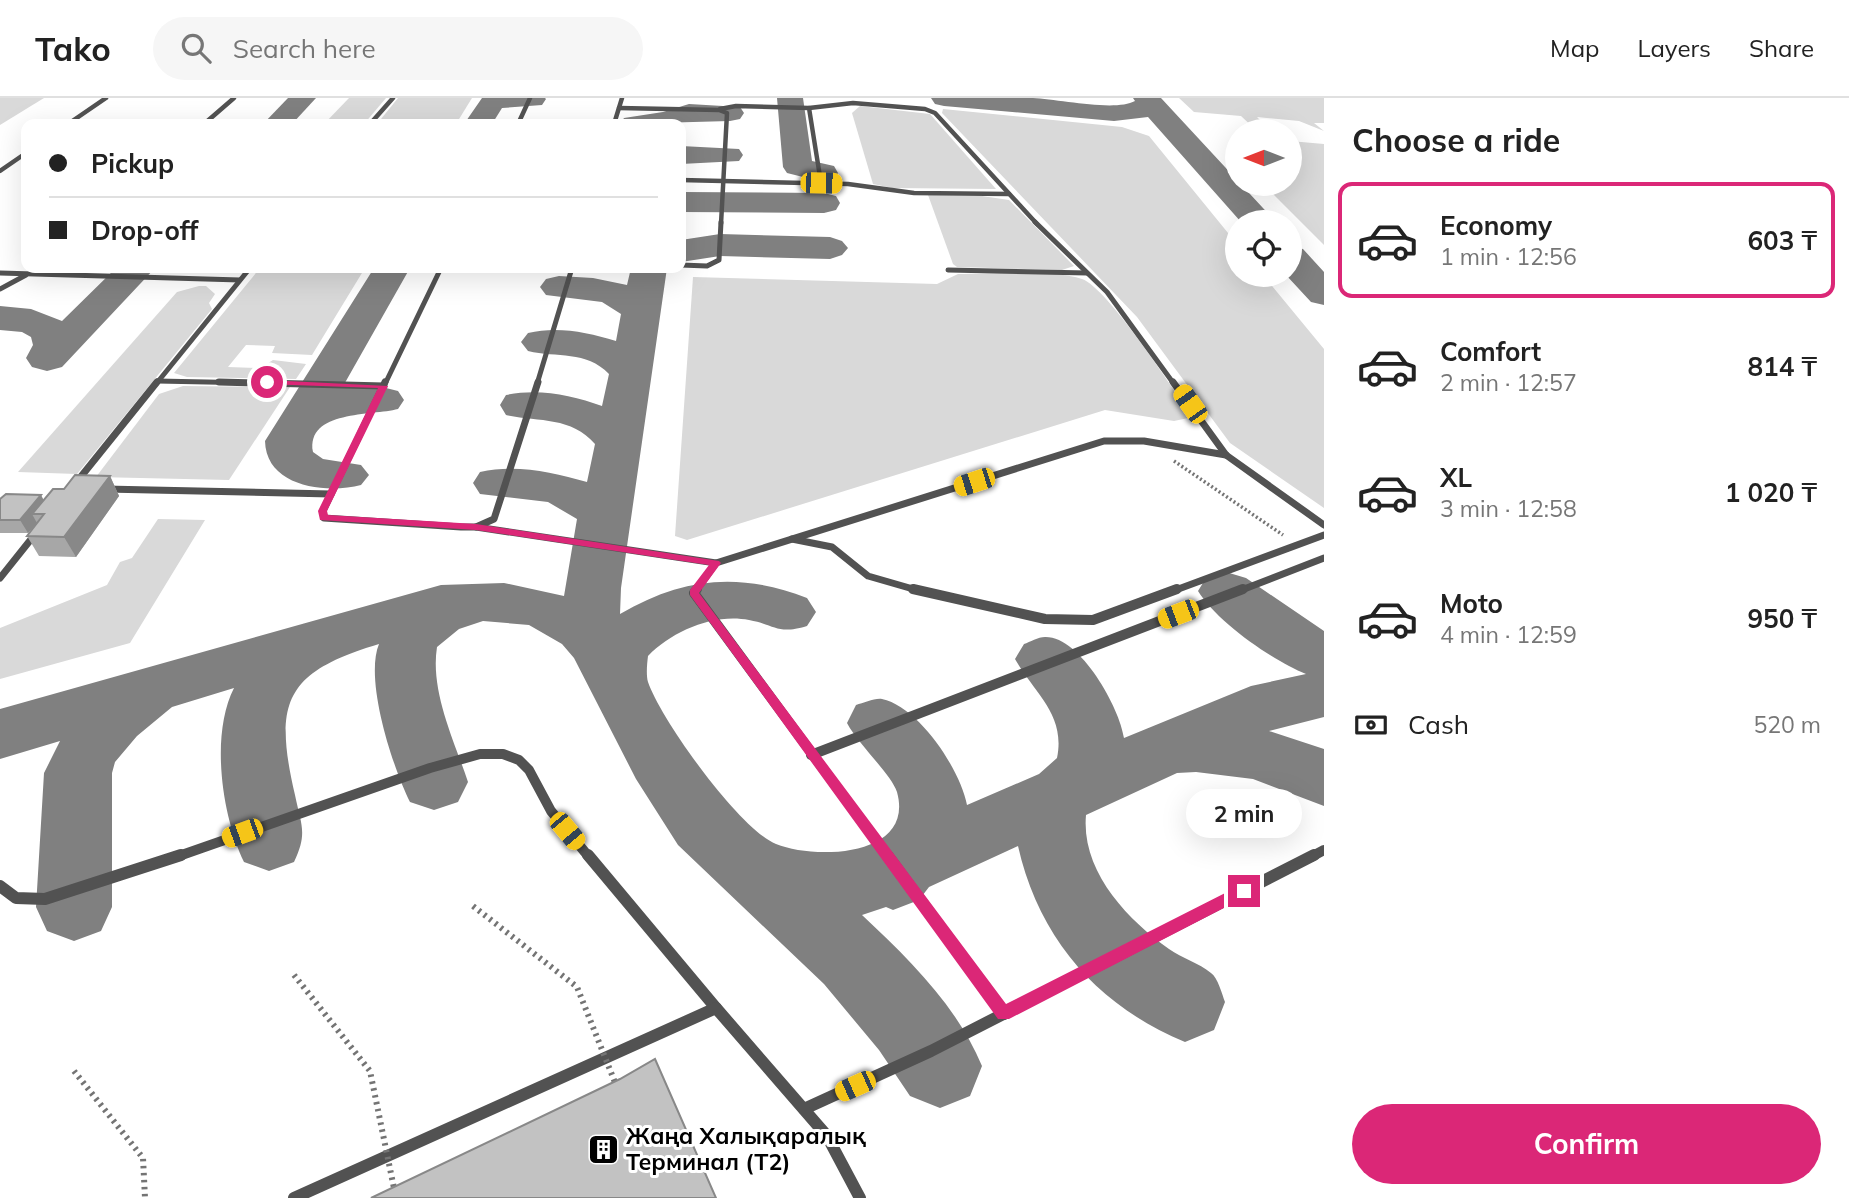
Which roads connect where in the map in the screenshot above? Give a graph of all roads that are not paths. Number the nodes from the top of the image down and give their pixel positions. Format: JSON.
{"nodes":[{"id":1,"x":106,"y":98,"type":"edge"},
{"id":2,"x":234,"y":98,"type":"edge"},
{"id":3,"x":393,"y":98,"type":"edge"},
{"id":4,"x":530,"y":98,"type":"edge"},
{"id":5,"x":622,"y":98,"type":"edge"},
{"id":6,"x":619,"y":108,"type":"junction"},
{"id":7,"x":809,"y":108,"type":"junction"},
{"id":8,"x":719,"y":110,"type":"junction"},
{"id":9,"x":75,"y":119,"type":"edge"},
{"id":10,"x":210,"y":119,"type":"edge"},
{"id":11,"x":374,"y":119,"type":"edge"},
{"id":12,"x":520,"y":119,"type":"edge"},
{"id":13,"x":616,"y":119,"type":"edge"},
{"id":14,"x":21,"y":156,"type":"edge"},
{"id":15,"x":0,"y":171,"type":"edge"},
{"id":16,"x":686,"y":180,"type":"edge"},
{"id":17,"x":723,"y":181,"type":"junction"},
{"id":18,"x":821,"y":183,"type":"junction"},
{"id":19,"x":1009,"y":194,"type":"junction"},
{"id":20,"x":686,"y":265,"type":"edge"},
{"id":21,"x":948,"y":270,"type":"dead end"},
{"id":22,"x":0,"y":273,"type":"edge"},
{"id":23,"x":246,"y":273,"type":"edge"},
{"id":24,"x":439,"y":273,"type":"edge"},
{"id":25,"x":570,"y":273,"type":"edge"},
{"id":26,"x":1087,"y":273,"type":"junction"},
{"id":27,"x":32,"y":274,"type":"junction"},
{"id":28,"x":240,"y":280,"type":"junction"},
{"id":29,"x":0,"y":289,"type":"edge"},
{"id":30,"x":157,"y":381,"type":"junction"},
{"id":31,"x":384,"y":386,"type":"junction"},
{"id":32,"x":1226,"y":454,"type":"junction"},
{"id":33,"x":86,"y":488,"type":"edge"},
{"id":34,"x":99,"y":489,"type":"edge"},
{"id":35,"x":331,"y":494,"type":"junction"},
{"id":36,"x":1324,"y":526,"type":"edge"},
{"id":37,"x":476,"y":527,"type":"junction"},
{"id":38,"x":40,"y":528,"type":"edge"},
{"id":39,"x":1324,"y":535,"type":"edge"},
{"id":40,"x":792,"y":539,"type":"junction"},
{"id":41,"x":1324,"y":558,"type":"edge"},
{"id":42,"x":716,"y":563,"type":"junction"},
{"id":43,"x":0,"y":579,"type":"edge"},
{"id":44,"x":811,"y":755,"type":"junction"},
{"id":45,"x":1324,"y":850,"type":"edge"},
{"id":46,"x":0,"y":886,"type":"edge"},
{"id":47,"x":716,"y":1008,"type":"junction"},
{"id":48,"x":1004,"y":1014,"type":"junction"},
{"id":49,"x":804,"y":1109,"type":"junction"},
{"id":50,"x":294,"y":1198,"type":"edge"},
{"id":51,"x":860,"y":1198,"type":"edge"}],
"edges":[{"from":1,"to":9,"type":"lane"},
{"from":2,"to":10,"type":"lane"},
{"from":3,"to":11,"type":"lane"},
{"from":4,"to":12,"type":"lane"},
{"from":5,"to":6,"type":"lane"},
{"from":6,"to":8,"type":"lane"},
{"from":6,"to":13,"type":"lane"},
{"from":7,"to":8,"type":"lane"},
{"from":7,"to":18,"type":"lane"},
{"from":7,"to":19,"type":"lane"},
{"from":8,"to":17,"type":"lane"},
{"from":14,"to":15,"type":"lane"},
{"from":16,"to":17,"type":"lane"},
{"from":17,"to":18,"type":"lane"},
{"from":17,"to":20,"type":"lane"},
{"from":18,"to":19,"type":"lane"},
{"from":19,"to":26,"type":"lane"},
{"from":21,"to":26,"type":"lane"},
{"from":22,"to":27,"type":"lane"},
{"from":23,"to":28,"type":"lane"},
{"from":24,"to":31,"type":"lane"},
{"from":25,"to":37,"type":"lane"},
{"from":26,"to":32,"type":"lane"},
{"from":27,"to":28,"type":"lane"},
{"from":27,"to":29,"type":"lane"},
{"from":28,"to":30,"type":"lane"},
{"from":30,"to":31,"type":"lane"},
{"from":30,"to":33,"type":"lane"},
{"from":31,"to":35,"type":"lane"},
{"from":32,"to":36,"type":"lane"},
{"from":32,"to":40,"type":"lane"},
{"from":34,"to":35,"type":"lane"},
{"from":35,"to":37,"type":"lane"},
{"from":37,"to":42,"type":"lane"},
{"from":38,"to":43,"type":"lane"},
{"from":39,"to":40,"type":"lane"},
{"from":40,"to":42,"type":"lane"},
{"from":41,"to":44,"type":"lane"},
{"from":42,"to":44,"type":"lane"},
{"from":44,"to":48,"type":"lane"},
{"from":45,"to":48,"type":"lane"},
{"from":46,"to":47,"type":"lane"},
{"from":47,"to":49,"type":"lane"},
{"from":47,"to":50,"type":"lane"},
{"from":48,"to":49,"type":"lane"},
{"from":49,"to":51,"type":"lane"}]}
